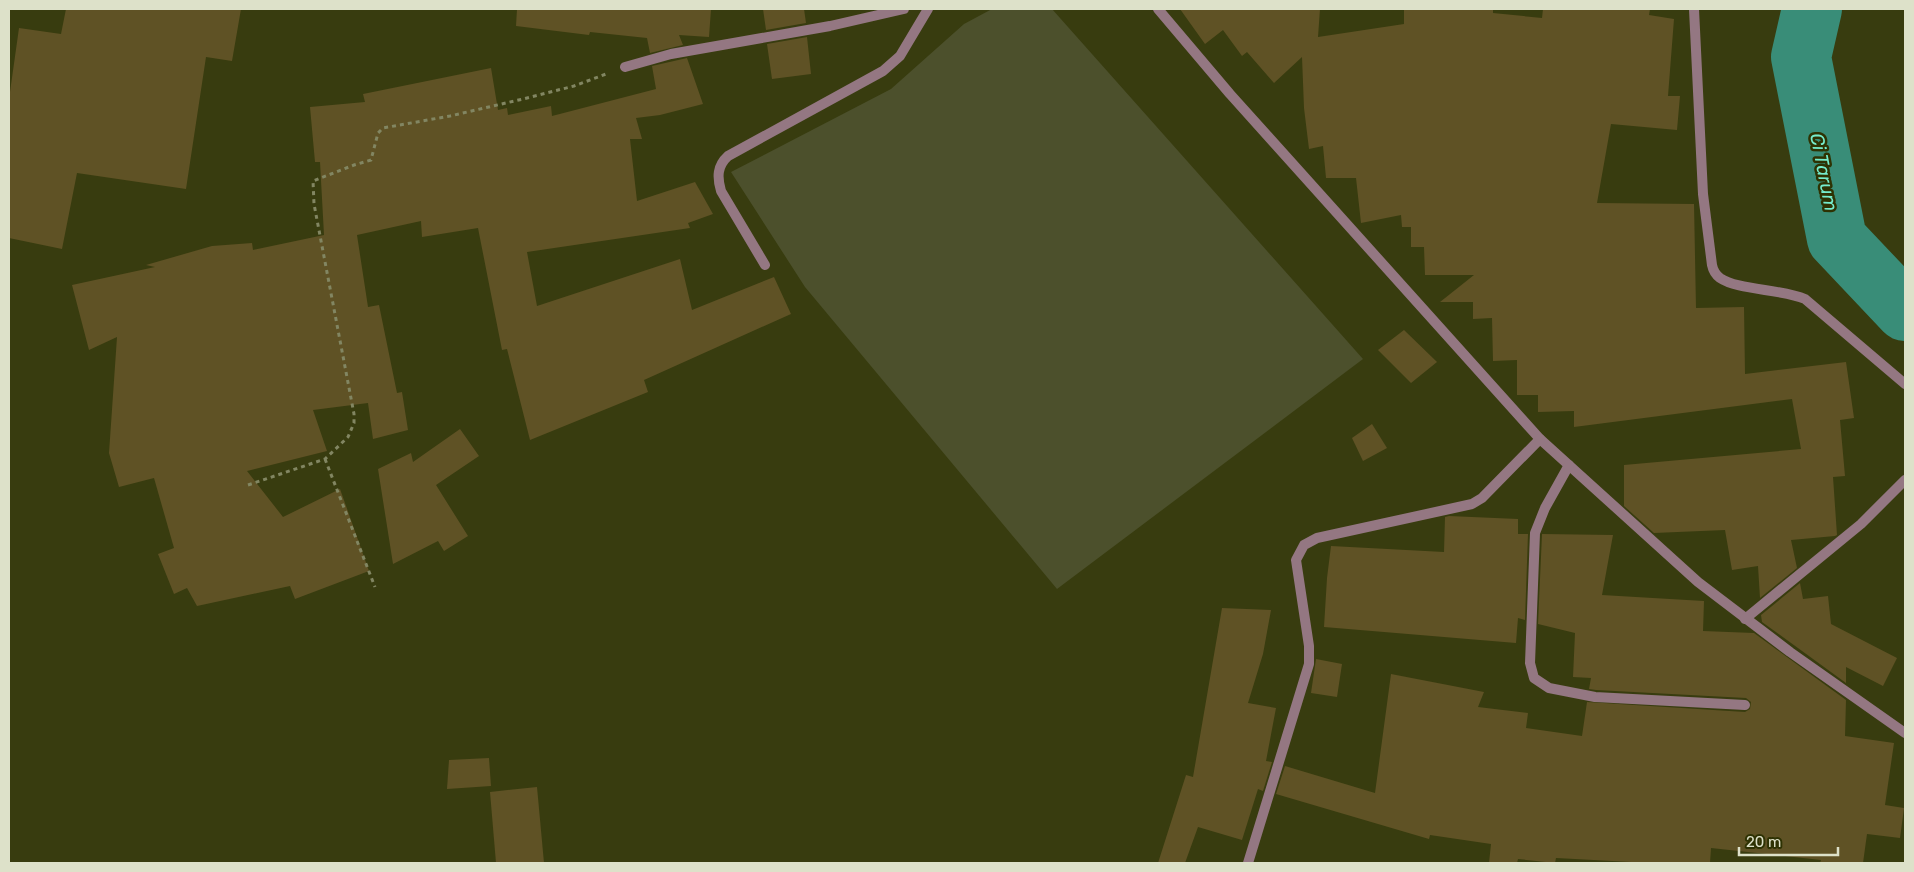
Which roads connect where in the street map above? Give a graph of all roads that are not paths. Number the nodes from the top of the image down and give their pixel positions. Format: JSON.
{"nodes":[{"id":1,"x":904,"y":9,"type":"edge"},
{"id":2,"x":928,"y":9,"type":"edge"},
{"id":3,"x":1158,"y":9,"type":"edge"},
{"id":4,"x":1694,"y":9,"type":"edge"},
{"id":5,"x":625,"y":67,"type":"road end"},
{"id":6,"x":765,"y":265,"type":"dead end"},
{"id":7,"x":1905,"y":384,"type":"edge"},
{"id":8,"x":1540,"y":438,"type":"junction"},
{"id":9,"x":1569,"y":465,"type":"junction"},
{"id":10,"x":1905,"y":480,"type":"edge"},
{"id":11,"x":1745,"y":619,"type":"junction"},
{"id":12,"x":1745,"y":705,"type":"dead end"},
{"id":13,"x":1905,"y":733,"type":"edge"},
{"id":14,"x":1248,"y":863,"type":"edge"}],
"edges":[{"from":1,"to":5,"type":"street"},
{"from":2,"to":6,"type":"street"},
{"from":3,"to":8,"type":"street"},
{"from":4,"to":7,"type":"street"},
{"from":8,"to":9,"type":"street"},
{"from":8,"to":14,"type":"street"},
{"from":9,"to":11,"type":"street"},
{"from":9,"to":12,"type":"street"},
{"from":10,"to":11,"type":"street"},
{"from":11,"to":13,"type":"street"}]}
